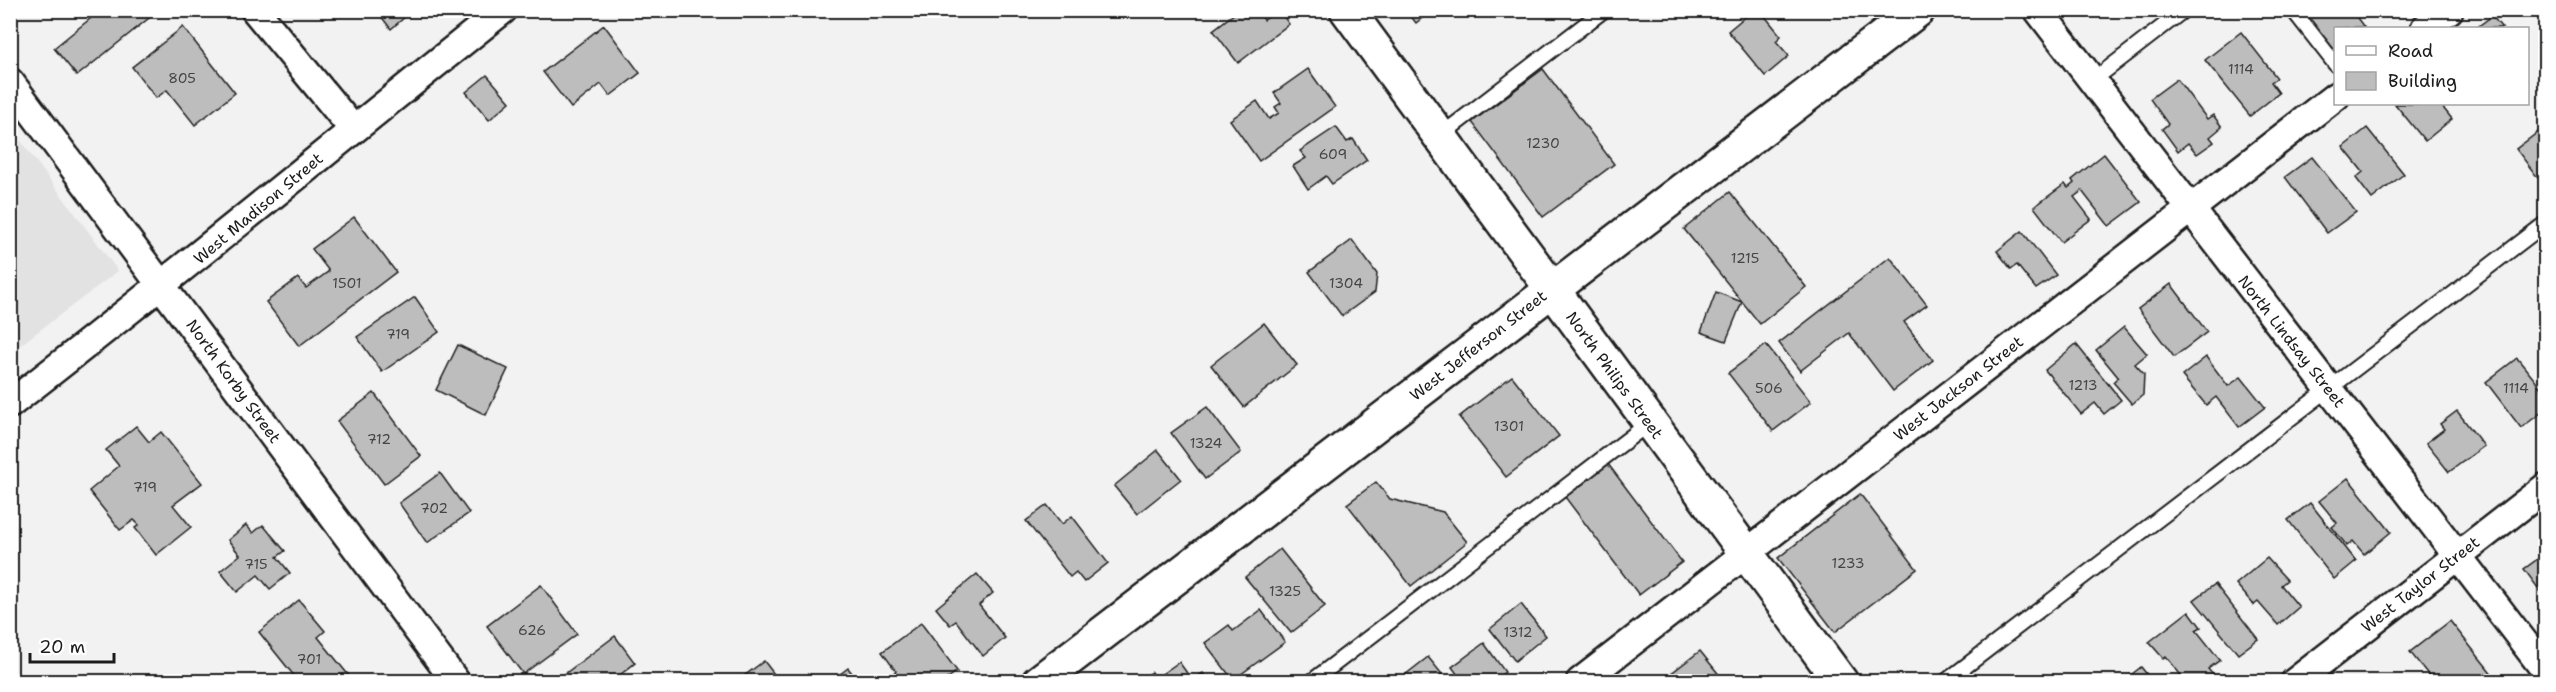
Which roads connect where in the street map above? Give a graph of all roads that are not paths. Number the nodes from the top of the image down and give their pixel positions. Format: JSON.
{"nodes":[{"id":1,"x":255,"y":10,"type":"edge"},
{"id":2,"x":503,"y":10,"type":"edge"},
{"id":3,"x":1347,"y":10,"type":"edge"},
{"id":4,"x":1604,"y":10,"type":"edge"},
{"id":5,"x":1918,"y":10,"type":"edge"},
{"id":6,"x":2038,"y":10,"type":"edge"},
{"id":7,"x":2184,"y":10,"type":"edge"},
{"id":8,"x":2293,"y":10,"type":"edge"},
{"id":9,"x":2449,"y":10,"type":"edge"},
{"id":10,"x":2426,"y":27,"type":"edge"},
{"id":11,"x":2334,"y":62,"type":"edge"},
{"id":12,"x":2092,"y":81,"type":"junction"},
{"id":13,"x":10,"y":82,"type":"edge"},
{"id":14,"x":2334,"y":98,"type":"edge"},
{"id":15,"x":353,"y":129,"type":"junction"},
{"id":16,"x":1440,"y":136,"type":"junction"},
{"id":17,"x":2189,"y":208,"type":"junction"},
{"id":18,"x":2546,"y":223,"type":"edge"},
{"id":19,"x":164,"y":286,"type":"junction"},
{"id":20,"x":1551,"y":288,"type":"junction"},
{"id":21,"x":2330,"y":389,"type":"junction"},
{"id":22,"x":10,"y":404,"type":"edge"},
{"id":23,"x":1649,"y":423,"type":"junction"},
{"id":24,"x":2546,"y":487,"type":"edge"},
{"id":25,"x":1747,"y":554,"type":"junction"},
{"id":26,"x":2458,"y":555,"type":"junction"},
{"id":27,"x":2546,"y":672,"type":"edge"},
{"id":28,"x":456,"y":681,"type":"edge"},
{"id":29,"x":1039,"y":681,"type":"edge"},
{"id":30,"x":1311,"y":681,"type":"edge"},
{"id":31,"x":1580,"y":681,"type":"edge"},
{"id":32,"x":1841,"y":681,"type":"edge"},
{"id":33,"x":1945,"y":681,"type":"edge"},
{"id":34,"x":2295,"y":681,"type":"edge"}],
"edges":[{"from":1,"to":15,"type":"street"},
{"from":2,"to":15,"type":"street","name":"West Madison Street"},
{"from":3,"to":16,"type":"street","name":"North Philips Street"},
{"from":4,"to":16,"type":"lane"},
{"from":5,"to":20,"type":"street","name":"West Jefferson Street"},
{"from":6,"to":12,"type":"street","name":"North Lindsay Street"},
{"from":7,"to":12,"type":"lane"},
{"from":8,"to":11,"type":"lane"},
{"from":9,"to":10,"type":"street"},
{"from":12,"to":17,"type":"street","name":"North Lindsay Street"},
{"from":13,"to":19,"type":"street","name":"North Korby Street"},
{"from":14,"to":17,"type":"street","name":"West Jackson Street"},
{"from":15,"to":19,"type":"street","name":"West Madison Street"},
{"from":16,"to":20,"type":"street","name":"North Philips Street"},
{"from":17,"to":21,"type":"street","name":"North Lindsay Street"},
{"from":17,"to":25,"type":"street","name":"West Jackson Street"},
{"from":18,"to":21,"type":"lane"},
{"from":19,"to":22,"type":"street","name":"West Madison Street"},
{"from":19,"to":28,"type":"street","name":"North Korby Street"},
{"from":20,"to":23,"type":"street","name":"North Philips Street"},
{"from":20,"to":29,"type":"street","name":"West Jefferson Street"},
{"from":21,"to":26,"type":"street","name":"North Lindsay Street"},
{"from":21,"to":33,"type":"lane"},
{"from":23,"to":25,"type":"street","name":"North Philips Street"},
{"from":23,"to":30,"type":"lane"},
{"from":24,"to":26,"type":"street","name":"West Taylor Street"},
{"from":25,"to":31,"type":"street","name":"West Jackson Street"},
{"from":25,"to":32,"type":"street","name":"North Philips Street"},
{"from":26,"to":27,"type":"street","name":"North Lindsay Street"},
{"from":26,"to":34,"type":"street","name":"West Taylor Street"}]}
